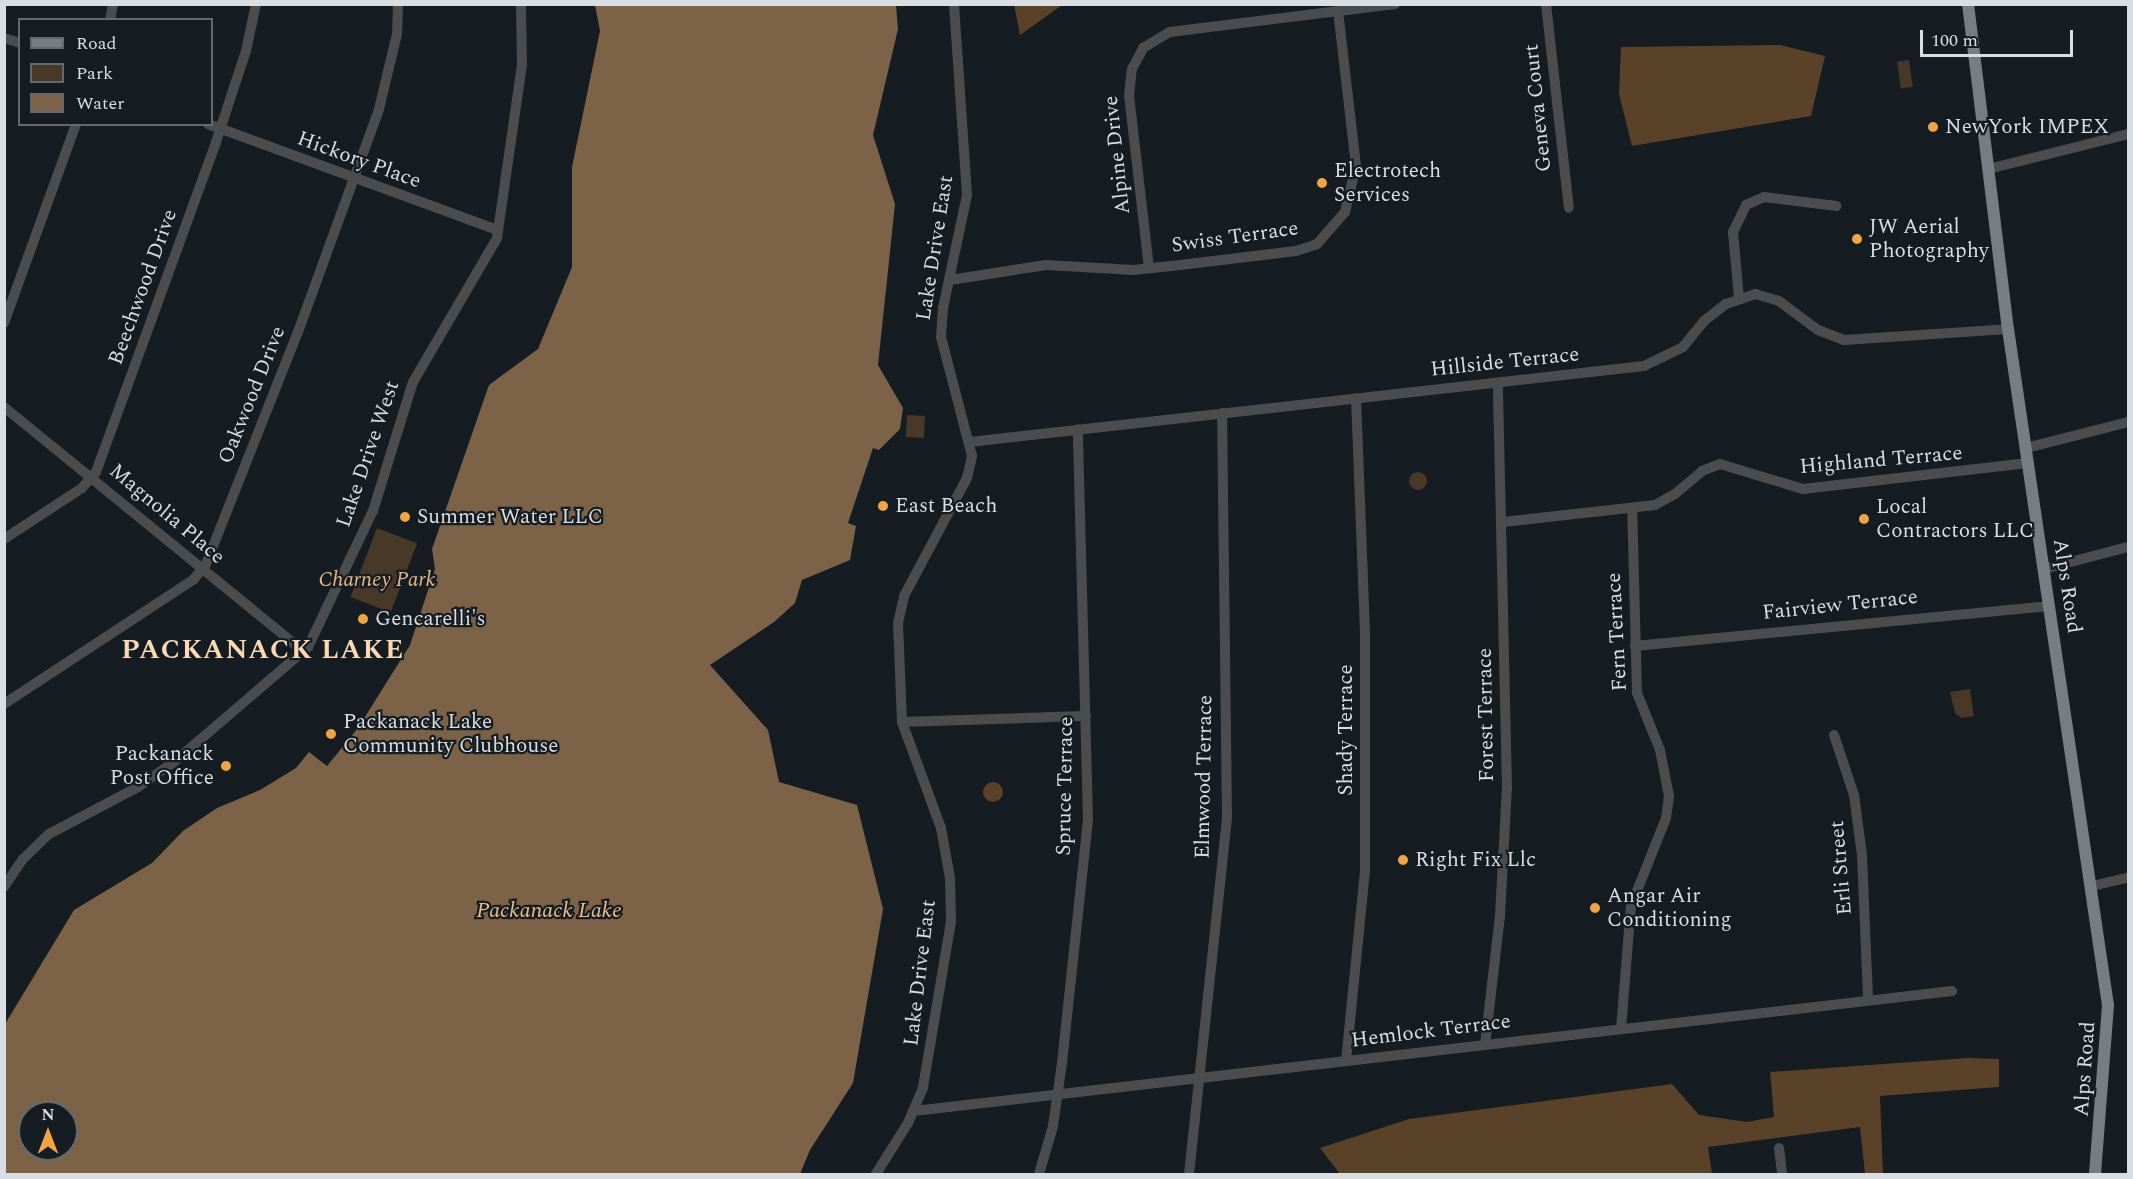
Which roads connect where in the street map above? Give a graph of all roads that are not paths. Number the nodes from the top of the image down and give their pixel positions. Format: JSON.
{"nodes":[{"id":1,"x":256,"y":4,"type":"edge"},
{"id":2,"x":398,"y":4,"type":"edge"},
{"id":3,"x":521,"y":4,"type":"edge"},
{"id":4,"x":954,"y":4,"type":"edge"},
{"id":5,"x":1395,"y":4,"type":"edge"},
{"id":6,"x":1546,"y":4,"type":"edge"},
{"id":7,"x":1968,"y":4,"type":"edge"},
{"id":8,"x":1338,"y":11,"type":"junction"},
{"id":9,"x":75,"y":126,"type":"edge"},
{"id":10,"x":213,"y":126,"type":"edge"},
{"id":11,"x":220,"y":129,"type":"junction"},
{"id":12,"x":2128,"y":134,"type":"edge"},
{"id":13,"x":1988,"y":169,"type":"junction"},
{"id":14,"x":355,"y":179,"type":"junction"},
{"id":15,"x":1836,"y":206,"type":"dead end"},
{"id":16,"x":1569,"y":208,"type":"dead end"},
{"id":17,"x":498,"y":230,"type":"junction"},
{"id":18,"x":1149,"y":268,"type":"junction"},
{"id":19,"x":950,"y":280,"type":"junction"},
{"id":20,"x":1739,"y":298,"type":"junction"},
{"id":21,"x":4,"y":323,"type":"edge"},
{"id":22,"x":2008,"y":329,"type":"junction"},
{"id":23,"x":1498,"y":382,"type":"junction"},
{"id":24,"x":1356,"y":398,"type":"junction"},
{"id":25,"x":4,"y":407,"type":"edge"},
{"id":26,"x":1222,"y":413,"type":"junction"},
{"id":27,"x":2128,"y":422,"type":"edge"},
{"id":28,"x":1078,"y":429,"type":"junction"},
{"id":29,"x":970,"y":442,"type":"junction"},
{"id":30,"x":2026,"y":448,"type":"junction"},
{"id":31,"x":2028,"y":463,"type":"junction"},
{"id":32,"x":92,"y":477,"type":"junction"},
{"id":33,"x":1632,"y":508,"type":"junction"},
{"id":34,"x":1503,"y":522,"type":"junction"},
{"id":35,"x":4,"y":539,"type":"edge"},
{"id":36,"x":2128,"y":547,"type":"edge"},
{"id":37,"x":202,"y":569,"type":"junction"},
{"id":38,"x":2044,"y":569,"type":"junction"},
{"id":39,"x":2050,"y":606,"type":"junction"},
{"id":40,"x":1635,"y":646,"type":"junction"},
{"id":41,"x":304,"y":652,"type":"junction"},
{"id":42,"x":4,"y":704,"type":"edge"},
{"id":43,"x":1086,"y":716,"type":"junction"},
{"id":44,"x":902,"y":722,"type":"junction"},
{"id":45,"x":1834,"y":735,"type":"dead end"},
{"id":46,"x":2128,"y":878,"type":"edge"},
{"id":47,"x":2092,"y":886,"type":"junction"},
{"id":48,"x":4,"y":887,"type":"edge"},
{"id":49,"x":1952,"y":991,"type":"dead end"},
{"id":50,"x":1868,"y":1000,"type":"junction"},
{"id":51,"x":1621,"y":1029,"type":"junction"},
{"id":52,"x":1485,"y":1045,"type":"junction"},
{"id":53,"x":1346,"y":1061,"type":"junction"},
{"id":54,"x":1200,"y":1078,"type":"junction"},
{"id":55,"x":1058,"y":1094,"type":"junction"},
{"id":56,"x":914,"y":1112,"type":"junction"},
{"id":57,"x":1779,"y":1148,"type":"dead end"},
{"id":58,"x":876,"y":1174,"type":"edge"},
{"id":59,"x":1040,"y":1174,"type":"edge"},
{"id":60,"x":1189,"y":1174,"type":"edge"},
{"id":61,"x":1782,"y":1174,"type":"edge"},
{"id":62,"x":2095,"y":1174,"type":"edge"}],
"edges":[{"from":1,"to":11,"type":"street","name":"Beechwood Drive"},
{"from":2,"to":14,"type":"street","name":"Oakwood Drive"},
{"from":3,"to":17,"type":"street","name":"Lake Drive West"},
{"from":4,"to":19,"type":"street","name":"Lake Drive East"},
{"from":5,"to":8,"type":"street","name":"Alpine Drive"},
{"from":6,"to":16,"type":"street","name":"Geneva Court"},
{"from":7,"to":13,"type":"main road","name":"Alps Road"},
{"from":8,"to":18,"type":"street","name":"Swiss Terrace"},
{"from":8,"to":18,"type":"street","name":"Alpine Drive"},
{"from":9,"to":21,"type":"street"},
{"from":10,"to":11,"type":"street","name":"Hickory Place"},
{"from":11,"to":14,"type":"street","name":"Hickory Place"},
{"from":11,"to":32,"type":"street","name":"Beechwood Drive"},
{"from":12,"to":13,"type":"street"},
{"from":13,"to":22,"type":"main road","name":"Alps Road"},
{"from":14,"to":17,"type":"street","name":"Hickory Place"},
{"from":14,"to":37,"type":"street","name":"Oakwood Drive"},
{"from":15,"to":20,"type":"street"},
{"from":17,"to":41,"type":"street","name":"Lake Drive West"},
{"from":18,"to":19,"type":"street","name":"Swiss Terrace"},
{"from":19,"to":29,"type":"street","name":"Lake Drive East"},
{"from":20,"to":22,"type":"street","name":"Hillside Terrace"},
{"from":20,"to":23,"type":"street","name":"Hillside Terrace"},
{"from":22,"to":30,"type":"main road","name":"Alps Road"},
{"from":23,"to":24,"type":"street","name":"Hillside Terrace"},
{"from":23,"to":34,"type":"street","name":"Forest Terrace"},
{"from":24,"to":26,"type":"street","name":"Hillside Terrace"},
{"from":24,"to":53,"type":"street","name":"Shady Terrace"},
{"from":25,"to":32,"type":"street","name":"Magnolia Place"},
{"from":26,"to":28,"type":"street","name":"Hillside Terrace"},
{"from":26,"to":54,"type":"street","name":"Elmwood Terrace"},
{"from":27,"to":30,"type":"street"},
{"from":28,"to":29,"type":"street","name":"Hillside Terrace"},
{"from":28,"to":43,"type":"street","name":"Spruce Terrace"},
{"from":29,"to":44,"type":"street","name":"Lake Drive East"},
{"from":30,"to":31,"type":"main road","name":"Alps Road"},
{"from":31,"to":33,"type":"street","name":"Highland Terrace"},
{"from":31,"to":38,"type":"main road","name":"Alps Road"},
{"from":32,"to":35,"type":"street"},
{"from":32,"to":37,"type":"street","name":"Magnolia Place"},
{"from":33,"to":34,"type":"street","name":"Highland Terrace"},
{"from":33,"to":40,"type":"street","name":"Fern Terrace"},
{"from":34,"to":52,"type":"street","name":"Forest Terrace"},
{"from":36,"to":38,"type":"street"},
{"from":37,"to":41,"type":"street","name":"Magnolia Place"},
{"from":37,"to":42,"type":"street"},
{"from":38,"to":39,"type":"main road","name":"Alps Road"},
{"from":39,"to":40,"type":"street","name":"Fairview Terrace"},
{"from":39,"to":47,"type":"main road","name":"Alps Road"},
{"from":40,"to":51,"type":"street","name":"Fern Terrace"},
{"from":41,"to":48,"type":"street","name":"Lake Drive West"},
{"from":43,"to":44,"type":"street"},
{"from":43,"to":55,"type":"street","name":"Spruce Terrace"},
{"from":44,"to":56,"type":"street","name":"Lake Drive East"},
{"from":45,"to":50,"type":"street","name":"Erli Street"},
{"from":46,"to":47,"type":"street"},
{"from":47,"to":62,"type":"main road","name":"Alps Road"},
{"from":49,"to":50,"type":"street","name":"Hemlock Terrace"},
{"from":50,"to":51,"type":"street","name":"Hemlock Terrace"},
{"from":51,"to":52,"type":"street","name":"Hemlock Terrace"},
{"from":52,"to":53,"type":"street","name":"Hemlock Terrace"},
{"from":53,"to":54,"type":"street","name":"Hemlock Terrace"},
{"from":54,"to":55,"type":"street","name":"Hemlock Terrace"},
{"from":54,"to":60,"type":"street","name":"Elmwood Terrace"},
{"from":55,"to":56,"type":"street","name":"Hemlock Terrace"},
{"from":55,"to":59,"type":"street","name":"Spruce Terrace"},
{"from":56,"to":58,"type":"street","name":"Lake Drive East"},
{"from":57,"to":61,"type":"street"}]}
